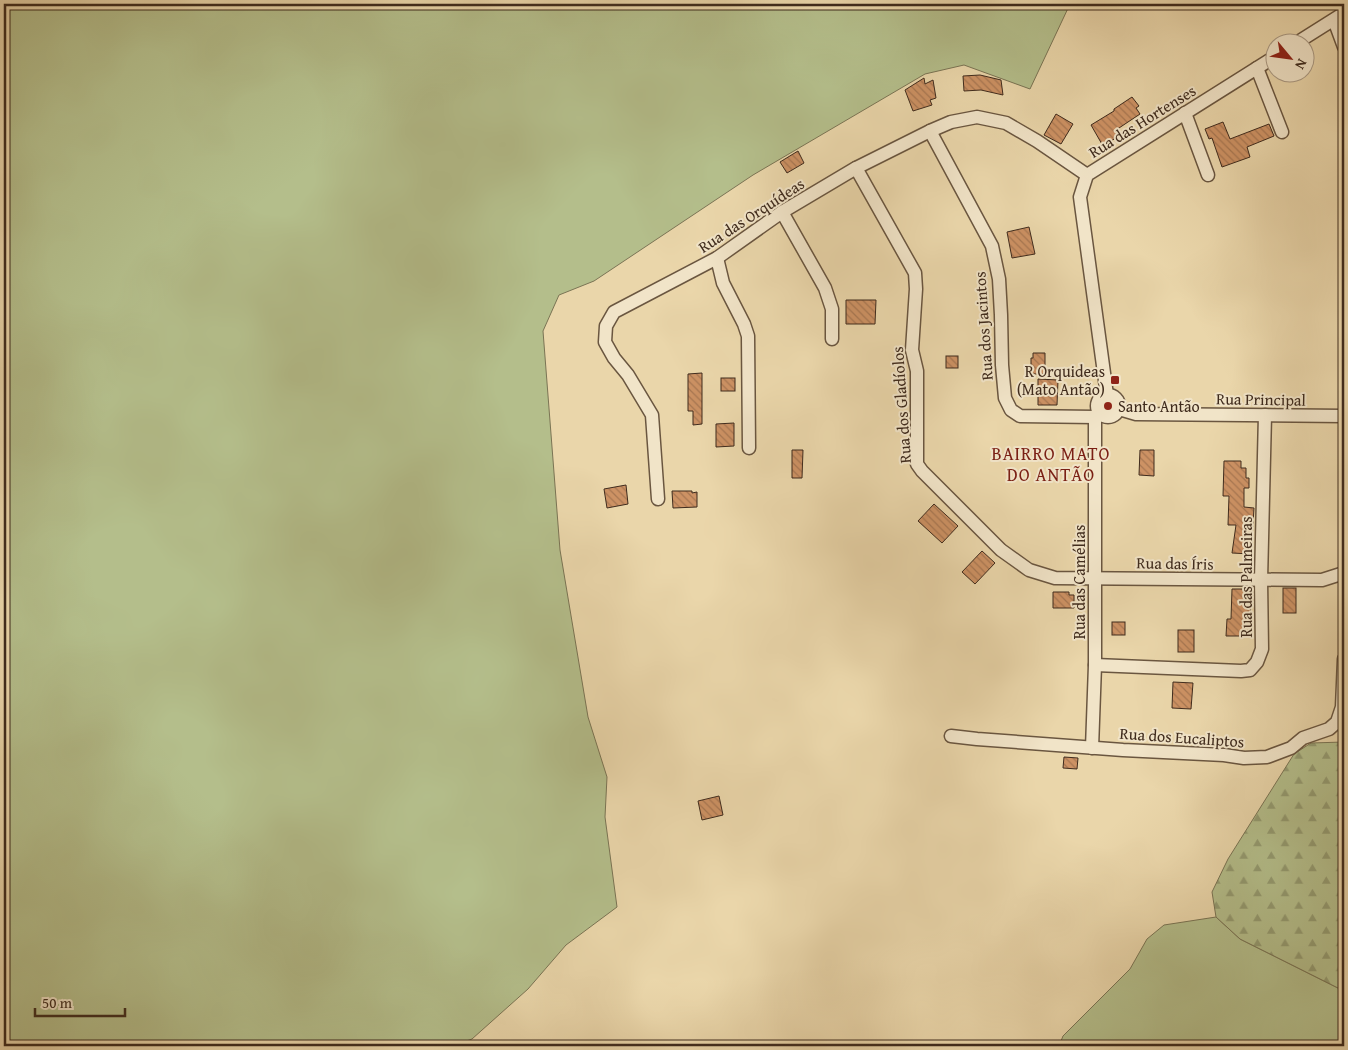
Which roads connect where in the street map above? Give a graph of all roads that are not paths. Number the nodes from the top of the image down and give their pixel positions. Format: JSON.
{"nodes":[{"id":1,"x":1339,"y":16,"type":"edge"},
{"id":2,"x":1314,"y":32,"type":"edge"},
{"id":3,"x":1344,"y":47,"type":"edge"},
{"id":4,"x":1266,"y":62,"type":"edge"},
{"id":5,"x":1257,"y":68,"type":"junction"},
{"id":6,"x":1185,"y":113,"type":"junction"},
{"id":7,"x":930,"y":131,"type":"junction"},
{"id":8,"x":1282,"y":132,"type":"dead end"},
{"id":9,"x":856,"y":168,"type":"junction"},
{"id":10,"x":1087,"y":175,"type":"junction"},
{"id":11,"x":1208,"y":175,"type":"dead end"},
{"id":12,"x":782,"y":212,"type":"junction"},
{"id":13,"x":717,"y":258,"type":"junction"},
{"id":14,"x":832,"y":339,"type":"dead end"},
{"id":15,"x":1107,"y":395,"type":"junction"},
{"id":16,"x":1118,"y":409,"type":"junction"},
{"id":17,"x":1097,"y":414,"type":"junction"},
{"id":18,"x":1265,"y":415,"type":"junction"},
{"id":19,"x":1344,"y":416,"type":"edge"},
{"id":20,"x":749,"y":448,"type":"dead end"},
{"id":21,"x":658,"y":498,"type":"dead end"},
{"id":22,"x":1344,"y":573,"type":"edge"},
{"id":23,"x":1095,"y":578,"type":"junction"},
{"id":24,"x":1261,"y":580,"type":"junction"},
{"id":25,"x":1344,"y":659,"type":"edge"},
{"id":26,"x":1095,"y":665,"type":"junction"},
{"id":27,"x":951,"y":736,"type":"dead end"},
{"id":28,"x":1092,"y":748,"type":"junction"}],
"edges":[{"from":1,"to":2,"type":"street"},
{"from":1,"to":3,"type":"street"},
{"from":4,"to":5,"type":"street","name":"Rua das Hortenses"},
{"from":5,"to":6,"type":"street","name":"Rua das Hortenses"},
{"from":5,"to":8,"type":"street"},
{"from":6,"to":10,"type":"street","name":"Rua das Hortenses"},
{"from":6,"to":11,"type":"street"},
{"from":7,"to":9,"type":"street","name":"Rua das Orquídeas"},
{"from":7,"to":10,"type":"street","name":"Rua das Orquídeas"},
{"from":7,"to":17,"type":"street","name":"Rua dos Jacintos"},
{"from":9,"to":12,"type":"street","name":"Rua das Orquídeas"},
{"from":9,"to":23,"type":"street","name":"Rua dos Gladíolos"},
{"from":10,"to":15,"type":"street","name":"Rua das Hortenses"},
{"from":12,"to":13,"type":"street","name":"Rua das Orquídeas"},
{"from":12,"to":14,"type":"street"},
{"from":13,"to":20,"type":"street"},
{"from":13,"to":21,"type":"street","name":"Rua das Orquídeas"},
{"from":15,"to":16,"type":"street"},
{"from":15,"to":17,"type":"street"},
{"from":16,"to":17,"type":"street"},
{"from":16,"to":18,"type":"street","name":"Rua Principal"},
{"from":17,"to":23,"type":"street","name":"Rua das Camélias"},
{"from":18,"to":19,"type":"street","name":"Rua Principal"},
{"from":18,"to":24,"type":"street","name":"Rua das Palmeiras"},
{"from":22,"to":24,"type":"street","name":"Rua das Íris"},
{"from":23,"to":24,"type":"street","name":"Rua das Íris"},
{"from":23,"to":26,"type":"street","name":"Rua das Camélias"},
{"from":24,"to":26,"type":"street","name":"Rua das Palmeiras"},
{"from":25,"to":28,"type":"street","name":"Rua dos Eucaliptos"},
{"from":26,"to":28,"type":"street","name":"Rua das Camélias"},
{"from":27,"to":28,"type":"street","name":"Rua dos Eucaliptos"}]}
